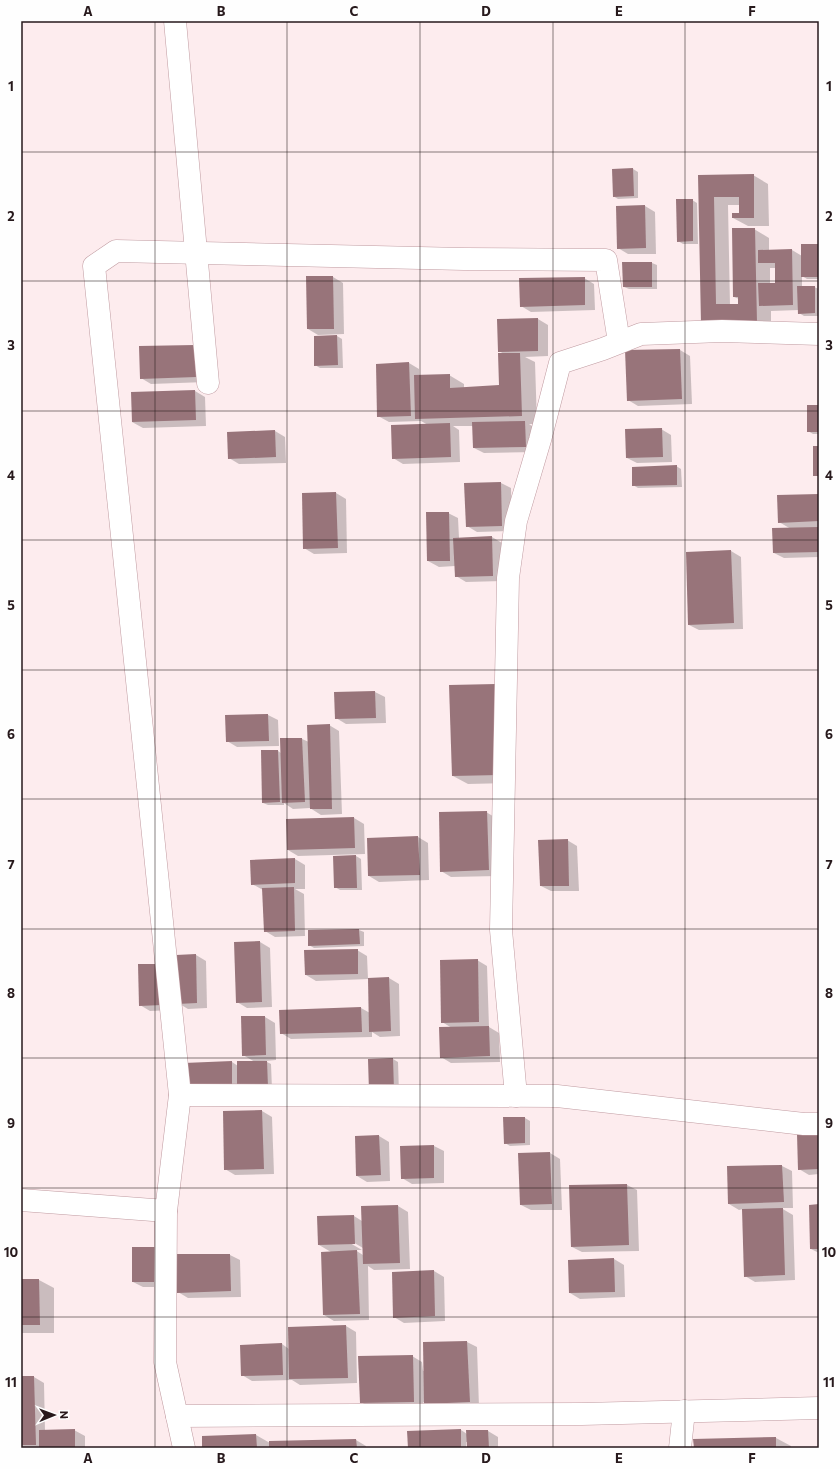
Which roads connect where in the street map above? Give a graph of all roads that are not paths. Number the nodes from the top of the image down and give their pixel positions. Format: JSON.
{"nodes":[{"id":1,"x":175,"y":21,"type":"edge"},
{"id":2,"x":195,"y":254,"type":"junction"},
{"id":3,"x":819,"y":334,"type":"edge"},
{"id":4,"x":619,"y":342,"type":"junction"},
{"id":5,"x":208,"y":383,"type":"dead end"},
{"id":6,"x":180,"y":1095,"type":"junction"},
{"id":7,"x":516,"y":1096,"type":"junction"},
{"id":8,"x":819,"y":1124,"type":"edge"},
{"id":9,"x":21,"y":1200,"type":"edge"},
{"id":10,"x":166,"y":1211,"type":"junction"},
{"id":11,"x":819,"y":1408,"type":"edge"},
{"id":12,"x":684,"y":1411,"type":"junction"},
{"id":13,"x":177,"y":1416,"type":"junction"},
{"id":14,"x":184,"y":1448,"type":"edge"},
{"id":15,"x":680,"y":1448,"type":"edge"}],
"edges":[{"from":1,"to":2,"type":"street"},
{"from":2,"to":4,"type":"street"},
{"from":2,"to":5,"type":"street"},
{"from":2,"to":6,"type":"street"},
{"from":3,"to":4,"type":"street"},
{"from":4,"to":7,"type":"street"},
{"from":6,"to":7,"type":"street"},
{"from":6,"to":10,"type":"street"},
{"from":7,"to":8,"type":"street"},
{"from":9,"to":10,"type":"street"},
{"from":10,"to":13,"type":"street"},
{"from":11,"to":12,"type":"street"},
{"from":12,"to":13,"type":"street"},
{"from":12,"to":15,"type":"street"},
{"from":13,"to":14,"type":"street"}]}
